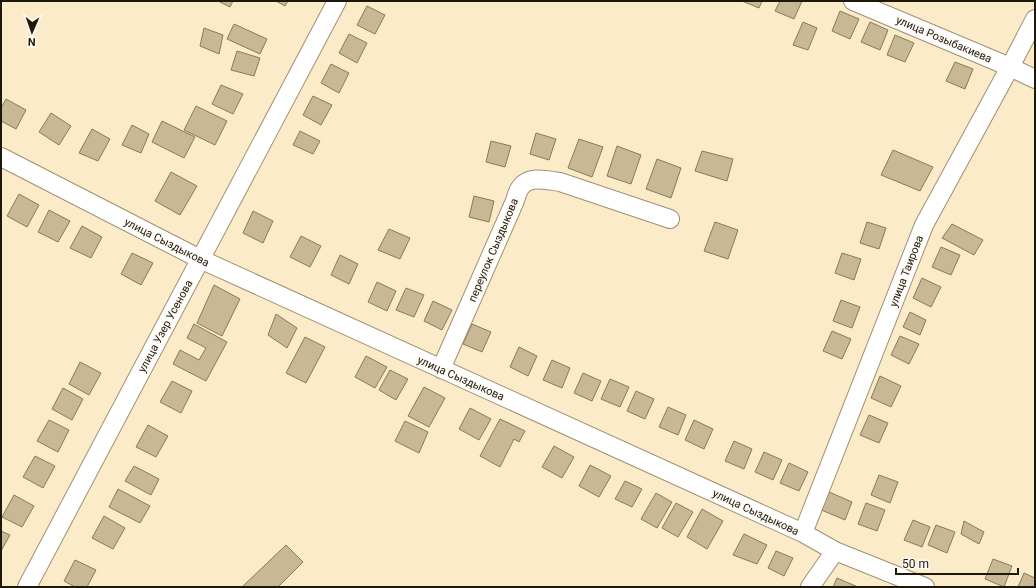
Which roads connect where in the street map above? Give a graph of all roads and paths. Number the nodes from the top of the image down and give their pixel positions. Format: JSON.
{"nodes":[{"id":1,"x":337,"y":1,"type":"edge"},
{"id":2,"x":853,"y":1,"type":"edge"},
{"id":3,"x":1035,"y":20,"type":"edge"},
{"id":4,"x":1010,"y":67,"type":"junction"},
{"id":5,"x":1035,"y":79,"type":"edge"},
{"id":6,"x":1,"y":157,"type":"edge"},
{"id":7,"x":670,"y":219,"type":"dead end"},
{"id":8,"x":200,"y":259,"type":"junction"},
{"id":9,"x":441,"y":369,"type":"junction"},
{"id":10,"x":803,"y":534,"type":"junction"},
{"id":11,"x":835,"y":551,"type":"junction"},
{"id":12,"x":27,"y":587,"type":"edge"},
{"id":13,"x":810,"y":587,"type":"edge"},
{"id":14,"x":925,"y":587,"type":"edge"}],
"edges":[{"from":1,"to":8,"type":"street","name":"улица Узер Усенова"},
{"from":2,"to":4,"type":"street","name":"улица Розыбакиева"},
{"from":3,"to":4,"type":"street","name":"улица Таирова"},
{"from":4,"to":5,"type":"street","name":"улица Розыбакиева"},
{"from":4,"to":10,"type":"street","name":"улица Таирова"},
{"from":6,"to":8,"type":"street","name":"улица Сыздыкова"},
{"from":7,"to":9,"type":"street","name":"переулок Сыздыкова"},
{"from":8,"to":9,"type":"street","name":"улица Сыздыкова"},
{"from":8,"to":12,"type":"street","name":"улица Узер Усенова"},
{"from":9,"to":10,"type":"street","name":"улица Сыздыкова"},
{"from":10,"to":11,"type":"street","name":"улица Сыздыкова"},
{"from":11,"to":13,"type":"street"},
{"from":11,"to":14,"type":"street","name":"улица Сыздыкова"}]}
